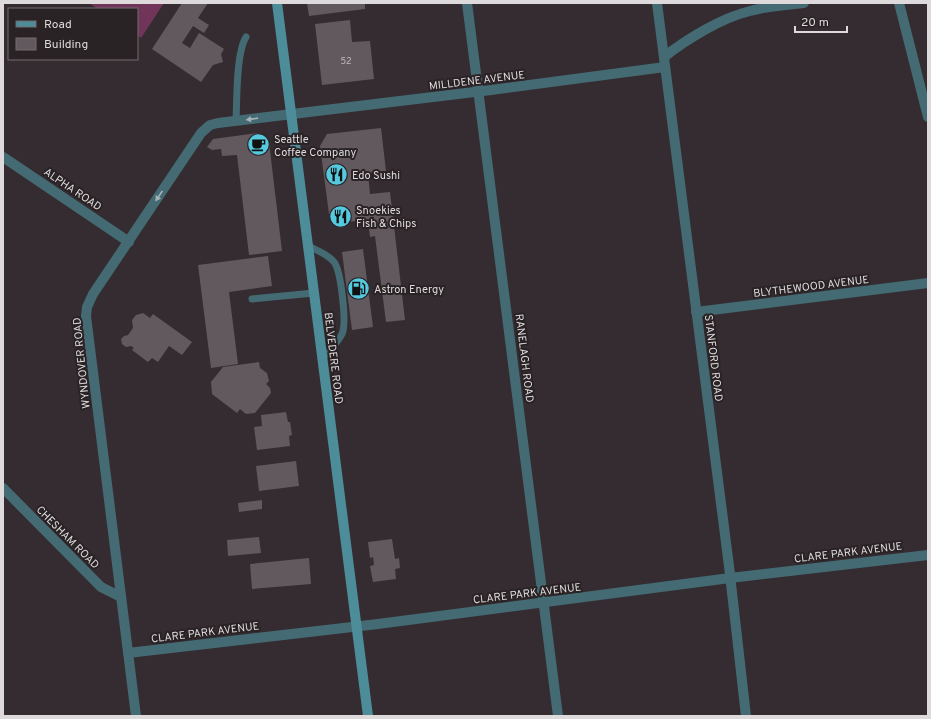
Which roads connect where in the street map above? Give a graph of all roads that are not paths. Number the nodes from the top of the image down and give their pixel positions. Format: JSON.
{"nodes":[{"id":1,"x":277,"y":3,"type":"edge"},
{"id":2,"x":467,"y":3,"type":"edge"},
{"id":3,"x":657,"y":3,"type":"edge"},
{"id":4,"x":804,"y":3,"type":"edge"},
{"id":5,"x":899,"y":3,"type":"edge"},
{"id":6,"x":246,"y":37,"type":"dead end"},
{"id":7,"x":664,"y":62,"type":"junction"},
{"id":8,"x":479,"y":92,"type":"junction"},
{"id":9,"x":291,"y":115,"type":"junction"},
{"id":10,"x":928,"y":117,"type":"edge"},
{"id":11,"x":236,"y":121,"type":"junction"},
{"id":12,"x":3,"y":157,"type":"edge"},
{"id":13,"x":129,"y":242,"type":"junction"},
{"id":14,"x":308,"y":246,"type":"junction"},
{"id":15,"x":928,"y":283,"type":"edge"},
{"id":16,"x":314,"y":293,"type":"junction"},
{"id":17,"x":252,"y":299,"type":"dead end"},
{"id":18,"x":696,"y":312,"type":"junction"},
{"id":19,"x":322,"y":358,"type":"junction"},
{"id":20,"x":3,"y":488,"type":"edge"},
{"id":21,"x":928,"y":554,"type":"edge"},
{"id":22,"x":730,"y":578,"type":"junction"},
{"id":23,"x":121,"y":597,"type":"junction"},
{"id":24,"x":544,"y":604,"type":"junction"},
{"id":25,"x":357,"y":626,"type":"junction"},
{"id":26,"x":128,"y":653,"type":"junction"},
{"id":27,"x":136,"y":716,"type":"edge"},
{"id":28,"x":368,"y":716,"type":"edge"},
{"id":29,"x":558,"y":716,"type":"edge"},
{"id":30,"x":746,"y":716,"type":"edge"}],
"edges":[{"from":1,"to":9,"type":"main road","name":"BELVEDERE ROAD"},
{"from":2,"to":8,"type":"street","name":"RANELAGH ROAD"},
{"from":3,"to":7,"type":"street","name":"STANFORD ROAD"},
{"from":4,"to":7,"type":"street","name":"MILLDENE AVENUE"},
{"from":5,"to":10,"type":"street"},
{"from":6,"to":11,"type":"lane"},
{"from":7,"to":8,"type":"street","name":"MILLDENE AVENUE"},
{"from":7,"to":18,"type":"street","name":"STANFORD ROAD"},
{"from":8,"to":9,"type":"street","name":"MILLDENE AVENUE"},
{"from":8,"to":24,"type":"street","name":"RANELAGH ROAD"},
{"from":9,"to":11,"type":"street","name":"WYNDOVER ROAD","one_way":true},
{"from":9,"to":14,"type":"main road","name":"BELVEDERE ROAD"},
{"from":11,"to":13,"type":"street","name":"WYNDOVER ROAD","one_way":true},
{"from":12,"to":13,"type":"street","name":"ALPHA ROAD"},
{"from":13,"to":23,"type":"street","name":"WYNDOVER ROAD"},
{"from":14,"to":16,"type":"main road","name":"BELVEDERE ROAD"},
{"from":14,"to":19,"type":"lane"},
{"from":15,"to":18,"type":"street","name":"BLYTHEWOOD AVENUE"},
{"from":16,"to":17,"type":"lane"},
{"from":16,"to":19,"type":"main road","name":"BELVEDERE ROAD"},
{"from":18,"to":22,"type":"street","name":"STANFORD ROAD"},
{"from":19,"to":25,"type":"main road","name":"BELVEDERE ROAD"},
{"from":20,"to":23,"type":"street","name":"CHESHAM ROAD"},
{"from":21,"to":22,"type":"street","name":"CLARE PARK AVENUE"},
{"from":22,"to":24,"type":"street","name":"CLARE PARK AVENUE"},
{"from":22,"to":30,"type":"street","name":"STANFORD ROAD"},
{"from":23,"to":26,"type":"street","name":"WYNDOVER ROAD"},
{"from":24,"to":25,"type":"street","name":"CLARE PARK AVENUE"},
{"from":24,"to":29,"type":"street","name":"RANELAGH ROAD"},
{"from":25,"to":26,"type":"street","name":"CLARE PARK AVENUE"},
{"from":25,"to":28,"type":"main road","name":"BELVEDERE ROAD"},
{"from":26,"to":27,"type":"street","name":"WYNDOVER ROAD"}]}
